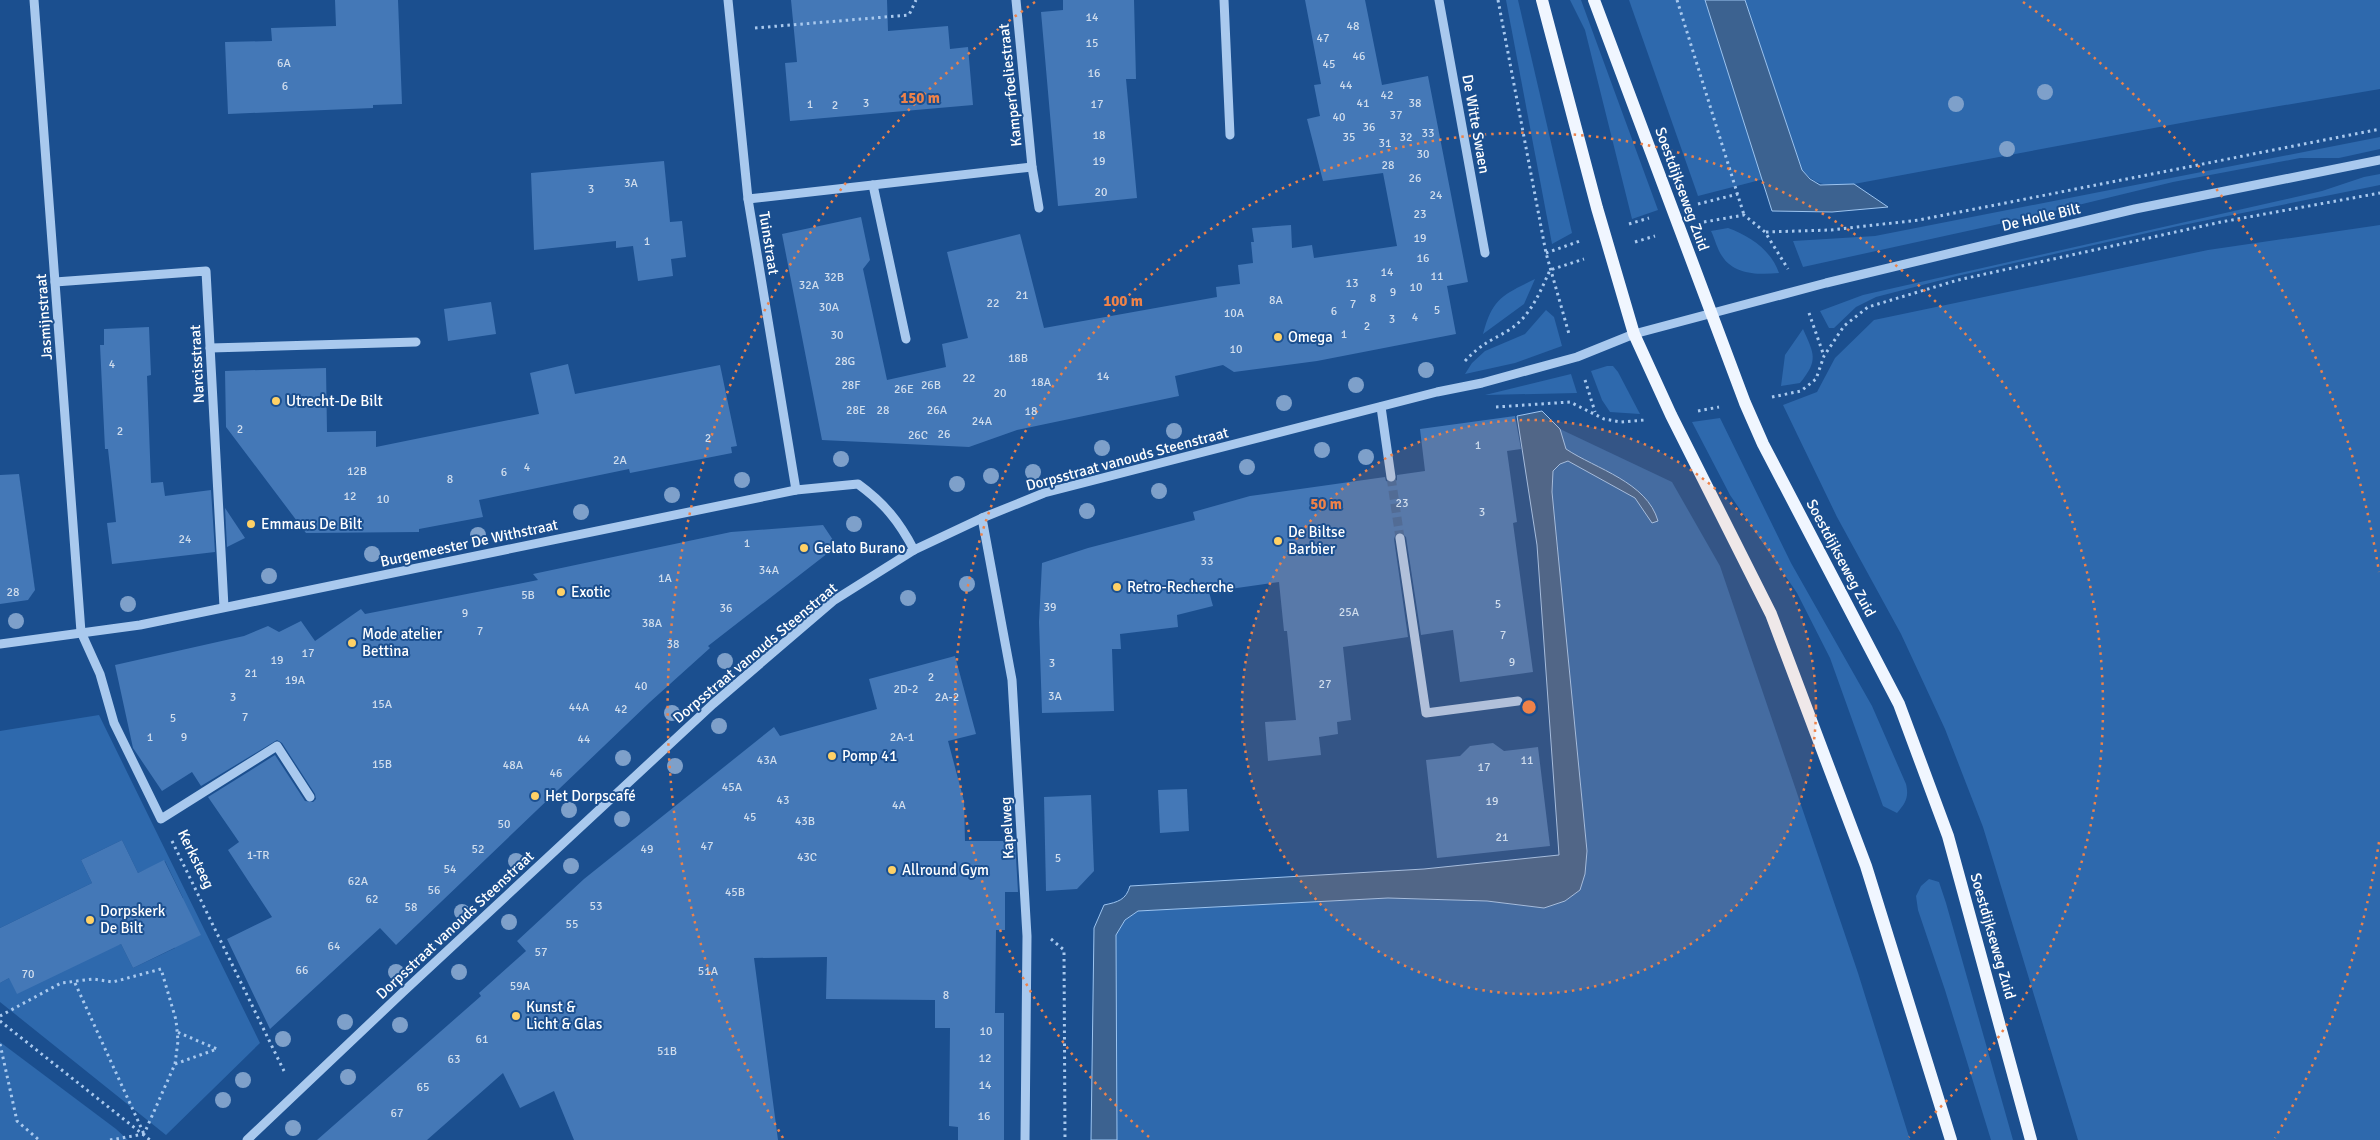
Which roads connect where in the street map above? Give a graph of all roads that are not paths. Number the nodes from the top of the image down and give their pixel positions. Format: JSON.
{"nodes":[{"id":1,"x":34,"y":0,"type":"edge"},
{"id":2,"x":728,"y":0,"type":"edge"},
{"id":3,"x":1016,"y":0,"type":"edge"},
{"id":4,"x":1224,"y":0,"type":"edge"},
{"id":5,"x":1439,"y":0,"type":"edge"},
{"id":6,"x":1542,"y":0,"type":"edge"},
{"id":7,"x":1594,"y":0,"type":"edge"},
{"id":8,"x":1230,"y":135,"type":"dead end"},
{"id":9,"x":2380,"y":160,"type":"edge"},
{"id":10,"x":1032,"y":166,"type":"junction"},
{"id":11,"x":873,"y":185,"type":"junction"},
{"id":12,"x":748,"y":199,"type":"junction"},
{"id":13,"x":1039,"y":208,"type":"dead end"},
{"id":14,"x":1486,"y":253,"type":"dead end"},
{"id":15,"x":55,"y":282,"type":"junction"},
{"id":16,"x":1710,"y":314,"type":"junction"},
{"id":17,"x":1634,"y":334,"type":"junction"},
{"id":18,"x":906,"y":339,"type":"dead end"},
{"id":19,"x":416,"y":342,"type":"dead end"},
{"id":20,"x":210,"y":348,"type":"junction"},
{"id":21,"x":1381,"y":407,"type":"junction"},
{"id":22,"x":1391,"y":477,"type":"tunnel mouth"},
{"id":23,"x":796,"y":490,"type":"junction"},
{"id":24,"x":982,"y":518,"type":"junction"},
{"id":25,"x":1400,"y":538,"type":"tunnel mouth"},
{"id":26,"x":914,"y":550,"type":"junction"},
{"id":27,"x":224,"y":607,"type":"junction"},
{"id":28,"x":81,"y":632,"type":"junction"},
{"id":29,"x":0,"y":644,"type":"edge"},
{"id":30,"x":1518,"y":701,"type":"dead end"},
{"id":31,"x":310,"y":797,"type":"dead end"},
{"id":32,"x":247,"y":1140,"type":"edge"},
{"id":33,"x":1025,"y":1140,"type":"edge"},
{"id":34,"x":1951,"y":1140,"type":"edge"},
{"id":35,"x":2031,"y":1140,"type":"edge"}],
"edges":[{"from":1,"to":15,"type":"street","name":"Jasmijnstraat"},
{"from":2,"to":12,"type":"street","name":"Tuinstraat"},
{"from":3,"to":10,"type":"street","name":"Kamperfoeliestraat"},
{"from":4,"to":8,"type":"street"},
{"from":5,"to":14,"type":"street","name":"De Witte Swaen"},
{"from":6,"to":17,"type":"main road"},
{"from":7,"to":16,"type":"main road","name":"Soestdijkseweg Zuid"},
{"from":9,"to":16,"type":"street","name":"De Holle Bilt"},
{"from":10,"to":11,"type":"street","name":"Kamperfoeliestraat"},
{"from":10,"to":13,"type":"street","name":"Kamperfoeliestraat"},
{"from":11,"to":12,"type":"street","name":"Kamperfoeliestraat"},
{"from":11,"to":18,"type":"street"},
{"from":12,"to":23,"type":"street","name":"Tuinstraat"},
{"from":15,"to":20,"type":"street","name":"Narcisstraat"},
{"from":15,"to":28,"type":"street","name":"Jasmijnstraat"},
{"from":16,"to":17,"type":"street","name":"De Holle Bilt"},
{"from":16,"to":35,"type":"main road","name":"Soestdijkseweg Zuid"},
{"from":17,"to":21,"type":"street","name":"Dorpsstraat vanouds Steenstraat"},
{"from":17,"to":34,"type":"main road"},
{"from":19,"to":20,"type":"street"},
{"from":20,"to":27,"type":"street","name":"Narcisstraat"},
{"from":21,"to":22,"type":"street"},
{"from":21,"to":24,"type":"street","name":"Dorpsstraat vanouds Steenstraat"},
{"from":23,"to":26,"type":"street","name":"Burgemeester De Withstraat"},
{"from":23,"to":27,"type":"street","name":"Burgemeester De Withstraat"},
{"from":24,"to":26,"type":"street","name":"Dorpsstraat vanouds Steenstraat"},
{"from":24,"to":33,"type":"street","name":"Kapelweg"},
{"from":25,"to":30,"type":"street"},
{"from":26,"to":32,"type":"street","name":"Dorpsstraat vanouds Steenstraat"},
{"from":27,"to":28,"type":"street","name":"Burgemeester De Withstraat"},
{"from":28,"to":29,"type":"street","name":"Burgemeester De Withstraat"},
{"from":28,"to":31,"type":"street","name":"Kerksteeg"}]}
